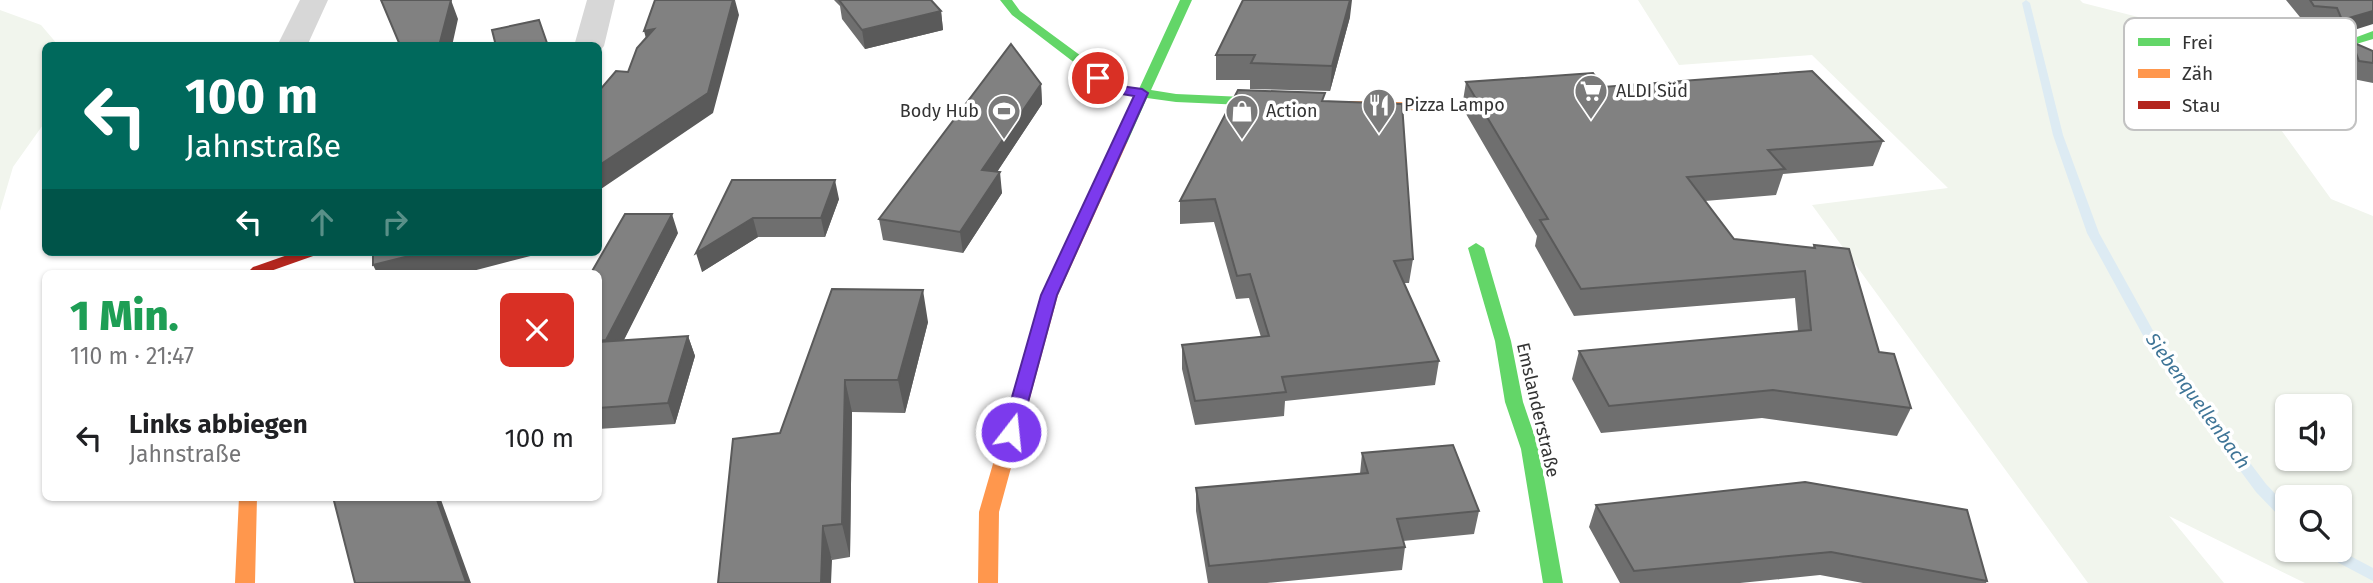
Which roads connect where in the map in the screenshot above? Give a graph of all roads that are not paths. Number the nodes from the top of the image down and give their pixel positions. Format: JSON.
{"nodes":[{"id":1,"x":314,"y":0,"type":"edge"},
{"id":2,"x":601,"y":0,"type":"edge"},
{"id":3,"x":1006,"y":0,"type":"edge"},
{"id":4,"x":1186,"y":0,"type":"edge"},
{"id":5,"x":2373,"y":35,"type":"edge"},
{"id":6,"x":2356,"y":40,"type":"edge"},
{"id":7,"x":294,"y":42,"type":"edge"},
{"id":8,"x":590,"y":42,"type":"edge"},
{"id":9,"x":2356,"y":53,"type":"edge"},
{"id":10,"x":2373,"y":61,"type":"edge"},
{"id":11,"x":1142,"y":93,"type":"junction"},
{"id":12,"x":1298,"y":103,"type":"edge"},
{"id":13,"x":1337,"y":104,"type":"edge"},
{"id":14,"x":1439,"y":107,"type":"dead end"},
{"id":15,"x":1476,"y":248,"type":"dead end"},
{"id":16,"x":294,"y":256,"type":"edge"},
{"id":17,"x":257,"y":265,"type":"edge"},
{"id":18,"x":247,"y":501,"type":"edge"},
{"id":19,"x":244,"y":583,"type":"edge"},
{"id":20,"x":988,"y":583,"type":"edge"},
{"id":21,"x":1553,"y":583,"type":"edge"}],
"edges":[{"from":1,"to":7,"type":"street"},
{"from":2,"to":8,"type":"street"},
{"from":3,"to":11,"type":"street"},
{"from":4,"to":11,"type":"street"},
{"from":5,"to":6,"type":"street"},
{"from":9,"to":10,"type":"street"},
{"from":11,"to":12,"type":"street"},
{"from":11,"to":20,"type":"street"},
{"from":13,"to":14,"type":"street"},
{"from":15,"to":21,"type":"street","name":"Emslanderstraße"},
{"from":16,"to":17,"type":"street"},
{"from":18,"to":19,"type":"street"}]}
